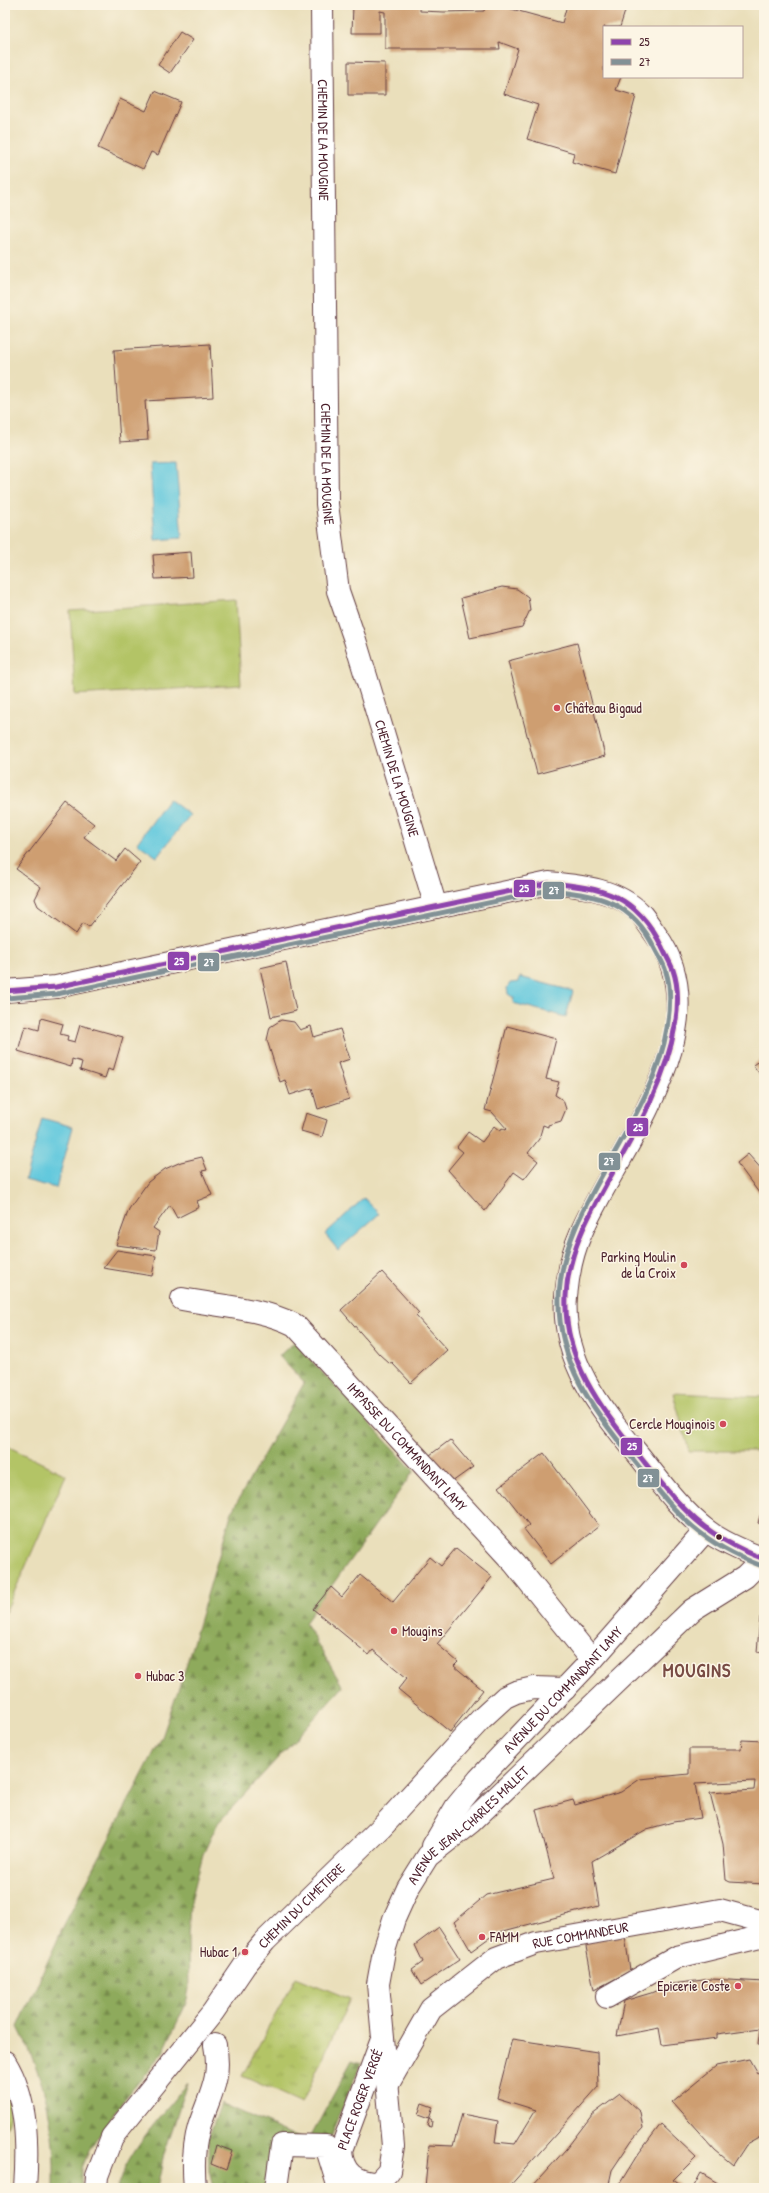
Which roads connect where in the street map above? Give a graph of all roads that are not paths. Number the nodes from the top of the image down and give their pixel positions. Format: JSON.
{"nodes":[{"id":1,"x":322,"y":5,"type":"edge"},
{"id":2,"x":436,"y":907,"type":"junction"},
{"id":3,"x":5,"y":991,"type":"edge"},
{"id":4,"x":182,"y":1299,"type":"dead end"},
{"id":5,"x":706,"y":1530,"type":"junction"},
{"id":6,"x":763,"y":1559,"type":"edge"},
{"id":7,"x":592,"y":1660,"type":"junction"},
{"id":8,"x":565,"y":1688,"type":"junction"},
{"id":9,"x":428,"y":1856,"type":"junction"},
{"id":10,"x":763,"y":1926,"type":"edge"},
{"id":11,"x":607,"y":1997,"type":"dead end"},
{"id":12,"x":382,"y":2039,"type":"junction"},
{"id":13,"x":215,"y":2045,"type":"dead end"},
{"id":14,"x":5,"y":2062,"type":"edge"},
{"id":15,"x":388,"y":2084,"type":"junction"},
{"id":16,"x":379,"y":2186,"type":"edge"},
{"id":17,"x":25,"y":2188,"type":"edge"},
{"id":18,"x":96,"y":2188,"type":"edge"},
{"id":19,"x":195,"y":2188,"type":"edge"},
{"id":20,"x":276,"y":2188,"type":"edge"},
{"id":21,"x":339,"y":2188,"type":"edge"}],
"edges":[{"from":1,"to":2,"type":"street","name":"CHEMIN DE LA MOUGINE"},
{"from":2,"to":3,"type":"street"},
{"from":2,"to":5,"type":"street"},
{"from":4,"to":7,"type":"street","name":"IMPASSE DU COMMANDANT LAMY"},
{"from":5,"to":6,"type":"street"},
{"from":5,"to":7,"type":"street","name":"AVENUE DU COMMANDANT LAMY"},
{"from":6,"to":9,"type":"street","name":"AVENUE JEAN-CHARLES MALLET"},
{"from":7,"to":8,"type":"street","name":"AVENUE DU COMMANDANT LAMY"},
{"from":8,"to":9,"type":"street","name":"AVENUE DU COMMANDANT LAMY"},
{"from":8,"to":18,"type":"street","name":"CHEMIN DU CIMETIERE"},
{"from":9,"to":12,"type":"street","name":"AVENUE JEAN-CHARLES MALLET"},
{"from":10,"to":11,"type":"street"},
{"from":10,"to":15,"type":"street","name":"RUE COMMANDEUR"},
{"from":12,"to":15,"type":"street","name":"AVENUE JEAN-CHARLES MALLET"},
{"from":12,"to":16,"type":"street","name":"PLACE ROGER VERGÉ"},
{"from":13,"to":19,"type":"street"},
{"from":14,"to":17,"type":"street"},
{"from":15,"to":16,"type":"street","name":"AVENUE JEAN-CHARLES MALLET"},
{"from":20,"to":21,"type":"street"}]}
